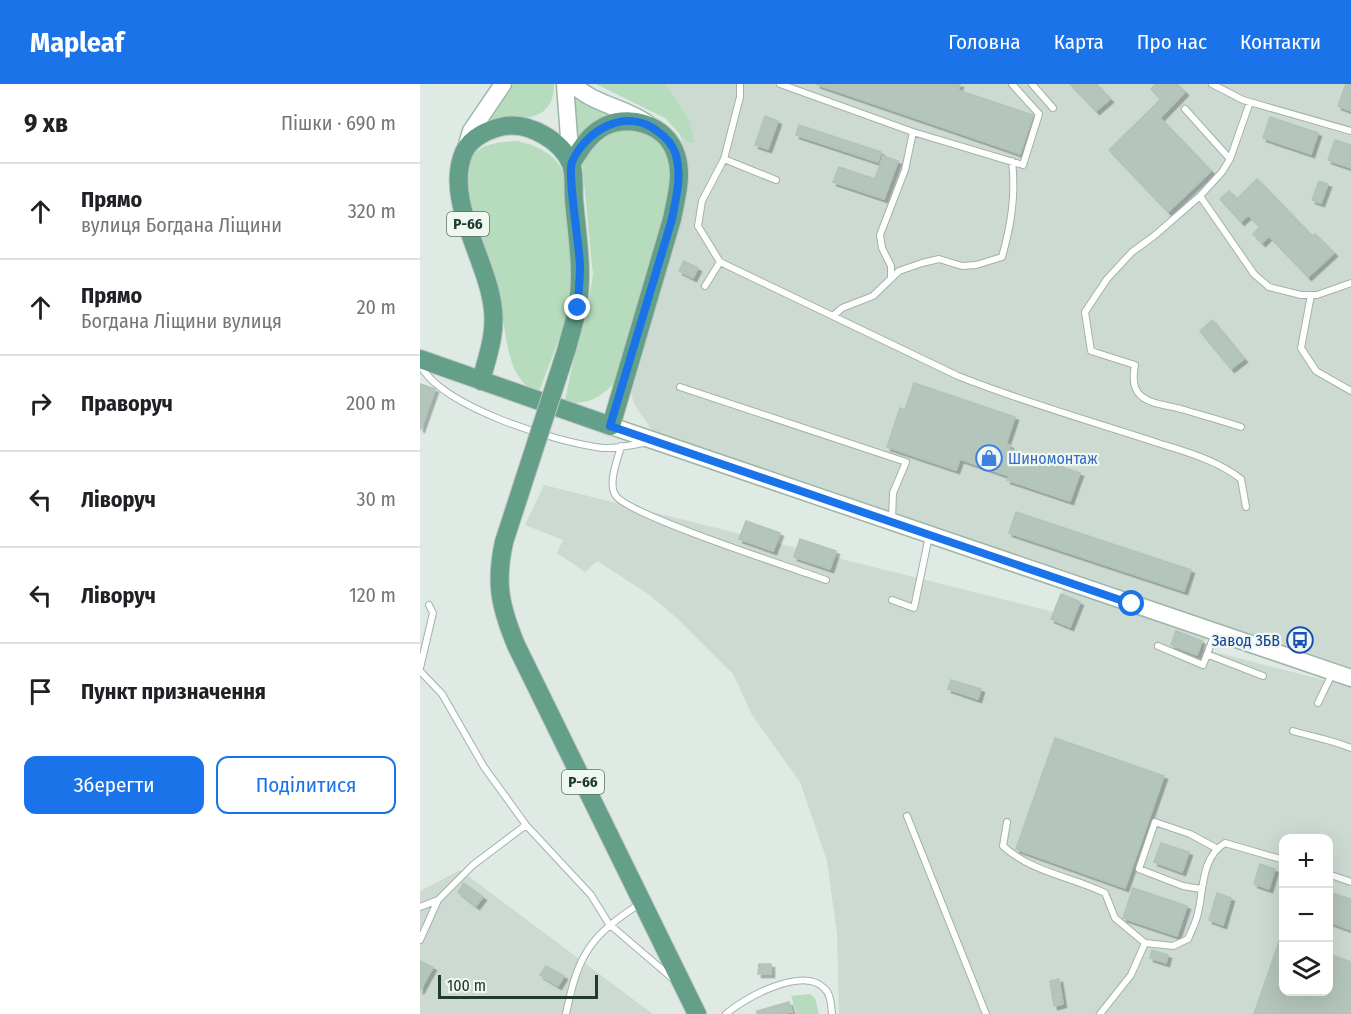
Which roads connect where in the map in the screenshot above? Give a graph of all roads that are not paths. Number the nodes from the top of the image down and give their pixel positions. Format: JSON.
{"nodes":[{"id":1,"x":503,"y":84,"type":"edge"},
{"id":2,"x":565,"y":84,"type":"edge"},
{"id":3,"x":573,"y":84,"type":"edge"},
{"id":4,"x":740,"y":84,"type":"edge"},
{"id":5,"x":780,"y":84,"type":"edge"},
{"id":6,"x":1012,"y":84,"type":"edge"},
{"id":7,"x":1032,"y":84,"type":"edge"},
{"id":8,"x":1212,"y":84,"type":"edge"},
{"id":9,"x":1250,"y":102,"type":"junction"},
{"id":10,"x":1053,"y":108,"type":"dead end"},
{"id":11,"x":1185,"y":109,"type":"dead end"},
{"id":12,"x":649,"y":125,"type":"junction"},
{"id":13,"x":1351,"y":131,"type":"edge"},
{"id":14,"x":914,"y":132,"type":"junction"},
{"id":15,"x":464,"y":152,"type":"junction"},
{"id":16,"x":724,"y":159,"type":"junction"},
{"id":17,"x":1230,"y":159,"type":"junction"},
{"id":18,"x":1012,"y":161,"type":"junction"},
{"id":19,"x":571,"y":164,"type":"junction"},
{"id":20,"x":776,"y":180,"type":"dead end"},
{"id":21,"x":1200,"y":196,"type":"junction"},
{"id":22,"x":720,"y":262,"type":"junction"},
{"id":23,"x":891,"y":277,"type":"junction"},
{"id":24,"x":1351,"y":283,"type":"edge"},
{"id":25,"x":705,"y":286,"type":"dead end"},
{"id":26,"x":1311,"y":295,"type":"junction"},
{"id":27,"x":833,"y":316,"type":"junction"},
{"id":28,"x":420,"y":359,"type":"edge"},
{"id":29,"x":420,"y":364,"type":"edge"},
{"id":30,"x":481,"y":381,"type":"junction"},
{"id":31,"x":680,"y":387,"type":"dead end"},
{"id":32,"x":1351,"y":391,"type":"edge"},
{"id":33,"x":610,"y":426,"type":"junction"},
{"id":34,"x":1241,"y":427,"type":"dead end"},
{"id":35,"x":648,"y":439,"type":"junction"},
{"id":36,"x":621,"y":446,"type":"junction"},
{"id":37,"x":1246,"y":507,"type":"dead end"},
{"id":38,"x":892,"y":523,"type":"junction"},
{"id":39,"x":929,"y":535,"type":"junction"},
{"id":40,"x":826,"y":580,"type":"dead end"},
{"id":41,"x":892,"y":600,"type":"dead end"},
{"id":42,"x":429,"y":605,"type":"dead end"},
{"id":43,"x":1215,"y":632,"type":"junction"},
{"id":44,"x":1158,"y":646,"type":"dead end"},
{"id":45,"x":1209,"y":655,"type":"junction"},
{"id":46,"x":421,"y":671,"type":"edge"},
{"id":47,"x":1333,"y":672,"type":"junction"},
{"id":48,"x":1263,"y":676,"type":"dead end"},
{"id":49,"x":1351,"y":678,"type":"edge"},
{"id":50,"x":420,"y":685,"type":"edge"},
{"id":51,"x":1318,"y":703,"type":"dead end"},
{"id":52,"x":1293,"y":730,"type":"dead end"},
{"id":53,"x":1351,"y":748,"type":"edge"},
{"id":54,"x":907,"y":816,"type":"dead end"},
{"id":55,"x":1006,"y":822,"type":"dead end"},
{"id":56,"x":526,"y":825,"type":"junction"},
{"id":57,"x":1216,"y":848,"type":"junction"},
{"id":58,"x":1279,"y":859,"type":"edge"},
{"id":59,"x":1333,"y":875,"type":"edge"},
{"id":60,"x":1351,"y":882,"type":"edge"},
{"id":61,"x":1202,"y":889,"type":"junction"},
{"id":62,"x":438,"y":900,"type":"junction"},
{"id":63,"x":642,"y":902,"type":"junction"},
{"id":64,"x":420,"y":907,"type":"edge"},
{"id":65,"x":609,"y":924,"type":"junction"},
{"id":66,"x":420,"y":940,"type":"edge"},
{"id":67,"x":1145,"y":943,"type":"junction"},
{"id":68,"x":684,"y":988,"type":"junction"},
{"id":69,"x":566,"y":1014,"type":"edge"},
{"id":70,"x":697,"y":1014,"type":"edge"},
{"id":71,"x":726,"y":1014,"type":"edge"},
{"id":72,"x":832,"y":1014,"type":"edge"},
{"id":73,"x":986,"y":1014,"type":"edge"},
{"id":74,"x":1100,"y":1014,"type":"edge"}],
"edges":[{"from":1,"to":15,"type":"main road"},
{"from":2,"to":19,"type":"main road"},
{"from":3,"to":12,"type":"main road"},
{"from":4,"to":16,"type":"lane"},
{"from":5,"to":14,"type":"lane"},
{"from":6,"to":18,"type":"lane"},
{"from":7,"to":10,"type":"lane"},
{"from":8,"to":9,"type":"lane"},
{"from":9,"to":13,"type":"lane"},
{"from":9,"to":17,"type":"lane"},
{"from":11,"to":17,"type":"lane"},
{"from":12,"to":19,"type":"main road"},
{"from":12,"to":33,"type":"main road"},
{"from":14,"to":18,"type":"lane"},
{"from":14,"to":23,"type":"lane"},
{"from":15,"to":19,"type":"main road"},
{"from":15,"to":30,"type":"main road","number":"Р-66"},
{"from":16,"to":20,"type":"lane"},
{"from":16,"to":22,"type":"lane"},
{"from":17,"to":21,"type":"lane"},
{"from":18,"to":23,"type":"lane"},
{"from":19,"to":63,"type":"main road","number":"Р-66","bridge":true},
{"from":21,"to":26,"type":"lane"},
{"from":21,"to":34,"type":"lane"},
{"from":22,"to":25,"type":"lane"},
{"from":22,"to":27,"type":"lane"},
{"from":23,"to":27,"type":"lane"},
{"from":24,"to":26,"type":"lane"},
{"from":26,"to":32,"type":"lane"},
{"from":27,"to":37,"type":"lane"},
{"from":28,"to":30,"type":"main road"},
{"from":29,"to":36,"type":"lane"},
{"from":30,"to":33,"type":"main road"},
{"from":31,"to":38,"type":"lane"},
{"from":33,"to":35,"type":"main road"},
{"from":35,"to":36,"type":"lane"},
{"from":35,"to":38,"type":"main road"},
{"from":36,"to":40,"type":"lane"},
{"from":38,"to":39,"type":"main road"},
{"from":39,"to":41,"type":"lane"},
{"from":39,"to":43,"type":"main road"},
{"from":42,"to":46,"type":"lane"},
{"from":43,"to":45,"type":"lane"},
{"from":43,"to":47,"type":"main road"},
{"from":44,"to":45,"type":"lane"},
{"from":45,"to":48,"type":"lane"},
{"from":46,"to":50,"type":"lane"},
{"from":46,"to":56,"type":"lane"},
{"from":47,"to":49,"type":"main road"},
{"from":47,"to":51,"type":"lane"},
{"from":52,"to":53,"type":"lane"},
{"from":54,"to":73,"type":"lane"},
{"from":55,"to":67,"type":"lane"},
{"from":56,"to":62,"type":"lane"},
{"from":56,"to":65,"type":"lane"},
{"from":57,"to":58,"type":"lane"},
{"from":57,"to":61,"type":"lane"},
{"from":57,"to":61,"type":"lane"},
{"from":59,"to":60,"type":"lane"},
{"from":61,"to":67,"type":"lane"},
{"from":62,"to":64,"type":"lane"},
{"from":62,"to":66,"type":"lane"},
{"from":63,"to":65,"type":"lane"},
{"from":63,"to":68,"type":"main road","number":"Р-66"},
{"from":65,"to":68,"type":"lane"},
{"from":65,"to":69,"type":"lane"},
{"from":67,"to":74,"type":"lane"},
{"from":68,"to":70,"type":"main road","number":"Р-66"},
{"from":71,"to":72,"type":"lane"}]}
